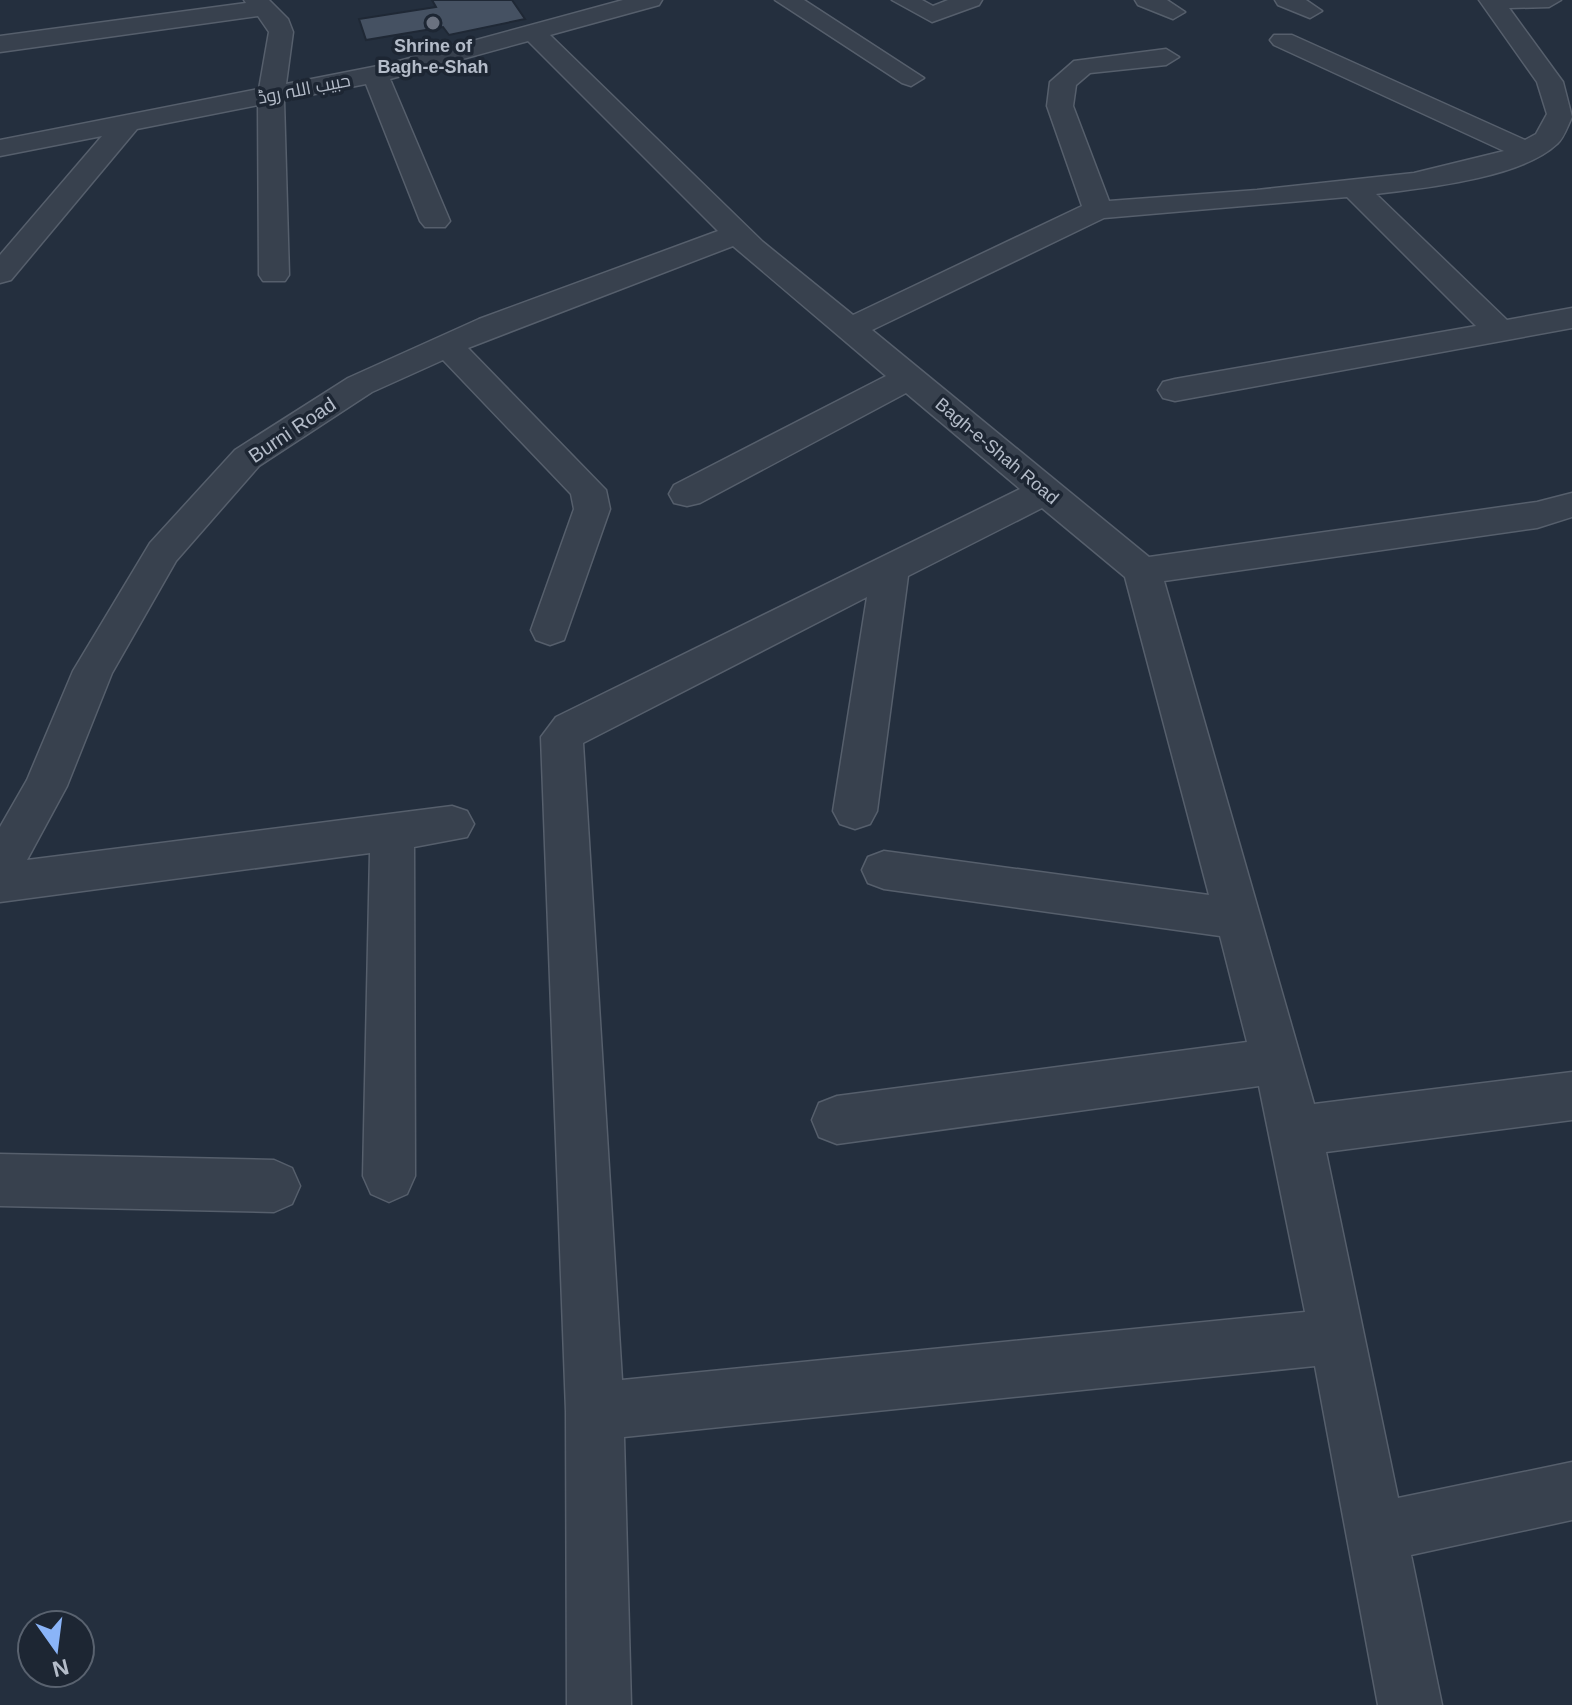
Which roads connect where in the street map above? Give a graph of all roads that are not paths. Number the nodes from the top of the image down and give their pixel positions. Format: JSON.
{"nodes":[{"id":1,"x":111,"y":0,"type":"edge"},
{"id":2,"x":650,"y":0,"type":"edge"},
{"id":3,"x":787,"y":0,"type":"edge"},
{"id":4,"x":904,"y":0,"type":"edge"},
{"id":5,"x":970,"y":0,"type":"edge"},
{"id":6,"x":1147,"y":0,"type":"edge"},
{"id":7,"x":1287,"y":0,"type":"edge"},
{"id":8,"x":1549,"y":0,"type":"edge"},
{"id":9,"x":1492,"y":1,"type":"edge"},
{"id":10,"x":260,"y":4,"type":"edge"},
{"id":11,"x":581,"y":9,"type":"edge"},
{"id":12,"x":1310,"y":11,"type":"dead end"},
{"id":13,"x":1173,"y":12,"type":"dead end"},
{"id":14,"x":105,"y":30,"type":"junction"},
{"id":15,"x":534,"y":33,"type":"junction"},
{"id":16,"x":1283,"y":40,"type":"dead end"},
{"id":17,"x":0,"y":44,"type":"edge"},
{"id":18,"x":1557,"y":49,"type":"dead end"},
{"id":19,"x":1527,"y":50,"type":"junction"},
{"id":20,"x":1166,"y":57,"type":"dead end"},
{"id":21,"x":375,"y":75,"type":"junction"},
{"id":22,"x":911,"y":78,"type":"dead end"},
{"id":23,"x":271,"y":96,"type":"junction"},
{"id":24,"x":126,"y":125,"type":"junction"},
{"id":25,"x":0,"y":148,"type":"edge"},
{"id":26,"x":1548,"y":148,"type":"edge"},
{"id":27,"x":1354,"y":188,"type":"junction"},
{"id":28,"x":1098,"y":210,"type":"junction"},
{"id":29,"x":435,"y":221,"type":"dead end"},
{"id":30,"x":738,"y":234,"type":"junction"},
{"id":31,"x":0,"y":274,"type":"edge"},
{"id":32,"x":274,"y":275,"type":"dead end"},
{"id":33,"x":1572,"y":318,"type":"edge"},
{"id":34,"x":849,"y":329,"type":"junction"},
{"id":35,"x":1500,"y":331,"type":"junction"},
{"id":36,"x":448,"y":346,"type":"junction"},
{"id":37,"x":909,"y":378,"type":"junction"},
{"id":38,"x":1175,"y":390,"type":"dead end"},
{"id":39,"x":1045,"y":491,"type":"junction"},
{"id":40,"x":687,"y":494,"type":"dead end"},
{"id":41,"x":1572,"y":505,"type":"edge"},
{"id":42,"x":890,"y":570,"type":"junction"},
{"id":43,"x":1142,"y":571,"type":"junction"},
{"id":44,"x":550,"y":630,"type":"dead end"},
{"id":45,"x":855,"y":811,"type":"dead end"},
{"id":46,"x":452,"y":824,"type":"dead end"},
{"id":47,"x":392,"y":832,"type":"junction"},
{"id":48,"x":0,"y":868,"type":"edge"},
{"id":49,"x":884,"y":870,"type":"dead end"},
{"id":50,"x":0,"y":883,"type":"edge"},
{"id":51,"x":1238,"y":919,"type":"junction"},
{"id":52,"x":1277,"y":1061,"type":"junction"},
{"id":53,"x":1572,"y":1096,"type":"edge"},
{"id":54,"x":837,"y":1120,"type":"dead end"},
{"id":55,"x":1296,"y":1131,"type":"junction"},
{"id":56,"x":389,"y":1176,"type":"dead end"},
{"id":57,"x":0,"y":1180,"type":"edge"},
{"id":58,"x":274,"y":1186,"type":"dead end"},
{"id":59,"x":1337,"y":1336,"type":"junction"},
{"id":60,"x":595,"y":1411,"type":"junction"},
{"id":61,"x":1572,"y":1491,"type":"edge"},
{"id":62,"x":1376,"y":1533,"type":"junction"},
{"id":63,"x":599,"y":1705,"type":"edge"},
{"id":64,"x":1410,"y":1705,"type":"edge"}],
"edges":[{"from":1,"to":14,"type":"street"},
{"from":2,"to":11,"type":"street","name":"حبیب اللہ روڈ"},
{"from":3,"to":22,"type":"street"},
{"from":4,"to":5,"type":"street"},
{"from":6,"to":13,"type":"street"},
{"from":7,"to":12,"type":"street"},
{"from":8,"to":9,"type":"street"},
{"from":9,"to":19,"type":"street"},
{"from":10,"to":14,"type":"street"},
{"from":10,"to":23,"type":"street"},
{"from":11,"to":15,"type":"street","name":"حبیب اللہ روڈ"},
{"from":14,"to":17,"type":"street"},
{"from":15,"to":21,"type":"street","name":"حبیب اللہ روڈ"},
{"from":15,"to":30,"type":"street","name":"Bagh-e-Shah Road"},
{"from":16,"to":26,"type":"street"},
{"from":18,"to":19,"type":"street"},
{"from":19,"to":26,"type":"street"},
{"from":20,"to":28,"type":"street"},
{"from":21,"to":23,"type":"street","name":"حبیب اللہ روڈ"},
{"from":21,"to":29,"type":"street"},
{"from":23,"to":24,"type":"street","name":"حبیب اللہ روڈ"},
{"from":23,"to":32,"type":"street"},
{"from":24,"to":25,"type":"street","name":"حبیب اللہ روڈ"},
{"from":24,"to":31,"type":"street"},
{"from":26,"to":27,"type":"street"},
{"from":27,"to":28,"type":"street"},
{"from":27,"to":35,"type":"street"},
{"from":28,"to":34,"type":"street"},
{"from":30,"to":34,"type":"street","name":"Bagh-e-Shah Road"},
{"from":30,"to":36,"type":"street","name":"Burni Road"},
{"from":33,"to":35,"type":"street"},
{"from":34,"to":37,"type":"street","name":"Bagh-e-Shah Road"},
{"from":35,"to":38,"type":"street"},
{"from":36,"to":44,"type":"street"},
{"from":36,"to":48,"type":"street","name":"Burni Road"},
{"from":37,"to":39,"type":"street","name":"Bagh-e-Shah Road"},
{"from":37,"to":40,"type":"street"},
{"from":39,"to":42,"type":"street"},
{"from":39,"to":43,"type":"street","name":"Bagh-e-Shah Road"},
{"from":41,"to":43,"type":"street"},
{"from":42,"to":45,"type":"street"},
{"from":42,"to":60,"type":"street"},
{"from":43,"to":51,"type":"street"},
{"from":46,"to":47,"type":"street"},
{"from":47,"to":50,"type":"street"},
{"from":47,"to":56,"type":"street"},
{"from":49,"to":51,"type":"street"},
{"from":51,"to":52,"type":"street"},
{"from":52,"to":54,"type":"street"},
{"from":52,"to":55,"type":"street"},
{"from":53,"to":55,"type":"street"},
{"from":55,"to":59,"type":"street"},
{"from":57,"to":58,"type":"street"},
{"from":59,"to":60,"type":"street"},
{"from":59,"to":62,"type":"street"},
{"from":60,"to":63,"type":"street"},
{"from":61,"to":62,"type":"street"},
{"from":62,"to":64,"type":"street"}]}
